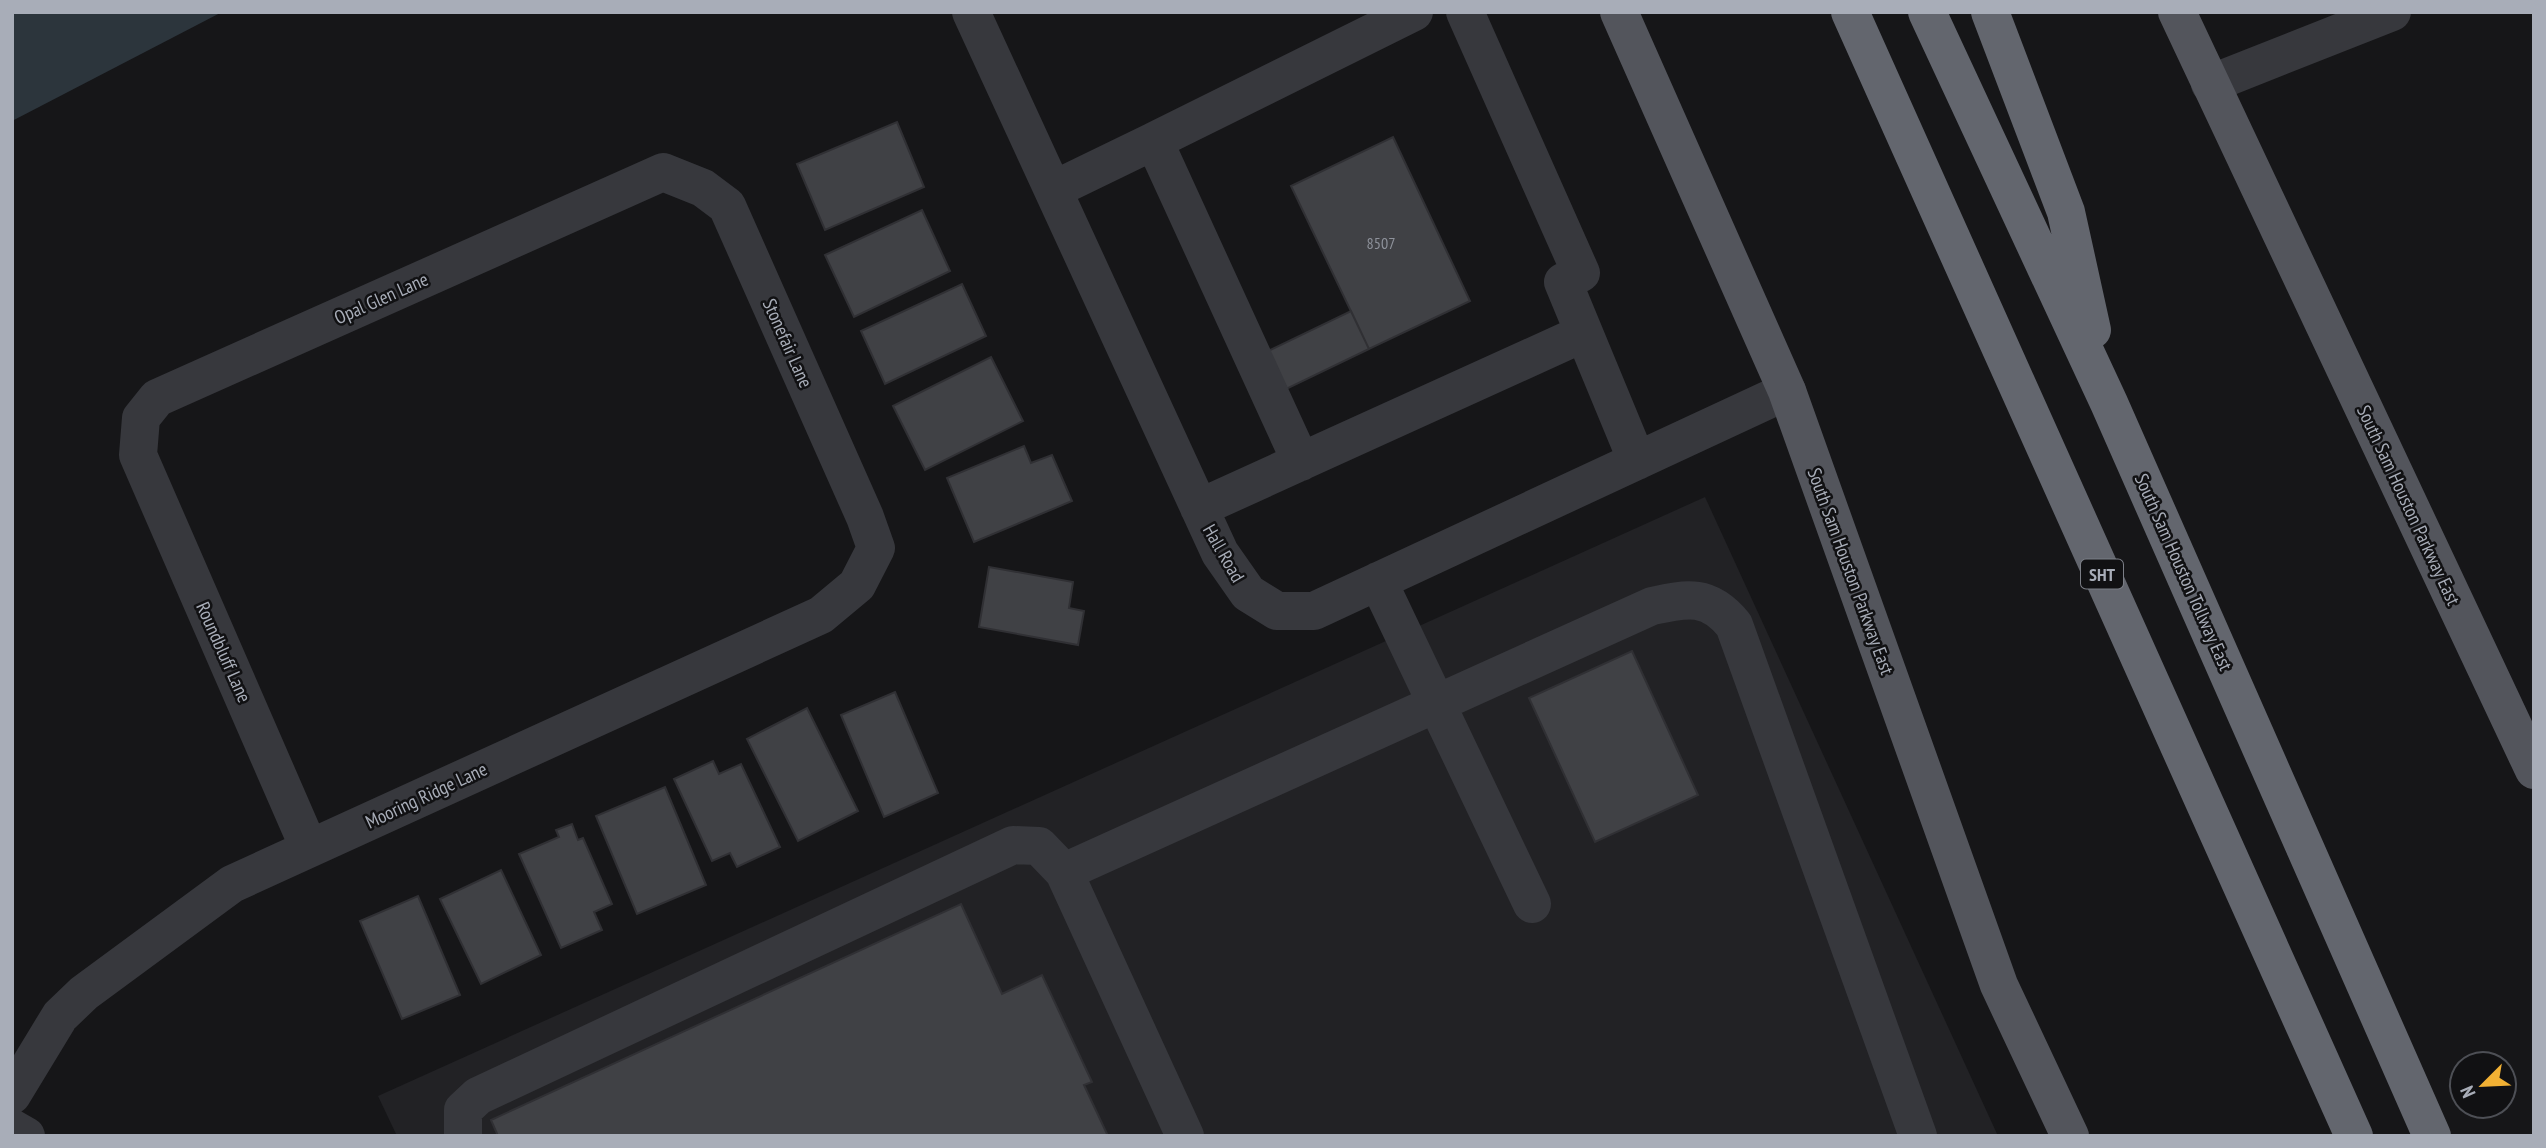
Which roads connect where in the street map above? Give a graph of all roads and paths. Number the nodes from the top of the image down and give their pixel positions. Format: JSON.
{"nodes":[{"id":1,"x":971,"y":12,"type":"edge"},
{"id":2,"x":1415,"y":12,"type":"edge"},
{"id":3,"x":1465,"y":12,"type":"edge"},
{"id":4,"x":1619,"y":12,"type":"edge"},
{"id":5,"x":1850,"y":12,"type":"edge"},
{"id":6,"x":1927,"y":12,"type":"edge"},
{"id":7,"x":1990,"y":12,"type":"edge"},
{"id":8,"x":2177,"y":12,"type":"edge"},
{"id":9,"x":2392,"y":12,"type":"edge"},
{"id":10,"x":2210,"y":84,"type":"junction"},
{"id":11,"x":1154,"y":141,"type":"junction"},
{"id":12,"x":663,"y":172,"type":"joint"},
{"id":13,"x":1053,"y":190,"type":"junction"},
{"id":14,"x":1584,"y":332,"type":"junction"},
{"id":15,"x":1787,"y":391,"type":"junction"},
{"id":16,"x":2109,"y":403,"type":"junction"},
{"id":17,"x":138,"y":455,"type":"joint"},
{"id":18,"x":1637,"y":461,"type":"junction"},
{"id":19,"x":1301,"y":462,"type":"junction"},
{"id":20,"x":1199,"y":508,"type":"junction"},
{"id":21,"x":876,"y":548,"type":"joint"},
{"id":22,"x":1378,"y":581,"type":"junction"},
{"id":23,"x":1436,"y":703,"type":"junction"},
{"id":24,"x":2534,"y":770,"type":"edge"},
{"id":25,"x":309,"y":848,"type":"junction"},
{"id":26,"x":1064,"y":872,"type":"junction"},
{"id":27,"x":1532,"y":904,"type":"dead end"},
{"id":28,"x":12,"y":1095,"type":"edge"},
{"id":29,"x":12,"y":1128,"type":"edge"},
{"id":30,"x":26,"y":1136,"type":"edge"},
{"id":31,"x":463,"y":1136,"type":"edge"},
{"id":32,"x":1185,"y":1136,"type":"edge"},
{"id":33,"x":1918,"y":1136,"type":"edge"},
{"id":34,"x":2070,"y":1136,"type":"edge"},
{"id":35,"x":2354,"y":1136,"type":"edge"},
{"id":36,"x":2432,"y":1136,"type":"edge"}],
"edges":[{"from":1,"to":13,"type":"street","name":"Hall Road"},
{"from":2,"to":11,"type":"street"},
{"from":3,"to":14,"type":"street"},
{"from":4,"to":15,"type":"main road","name":"South Sam Houston Parkway East"},
{"from":5,"to":35,"type":"highway","number":"SHT"},
{"from":6,"to":16,"type":"highway","name":"South Sam Houston Tollway East"},
{"from":7,"to":16,"type":"highway"},
{"from":8,"to":10,"type":"main road","name":"South Sam Houston Parkway East"},
{"from":9,"to":10,"type":"street"},
{"from":10,"to":24,"type":"main road","name":"South Sam Houston Parkway East"},
{"from":11,"to":13,"type":"street"},
{"from":11,"to":19,"type":"street"},
{"from":12,"to":17,"type":"street","name":"Opal Glen Lane"},
{"from":12,"to":21,"type":"street","name":"Stonefair Lane"},
{"from":13,"to":20,"type":"street","name":"Hall Road"},
{"from":14,"to":18,"type":"street"},
{"from":14,"to":19,"type":"street"},
{"from":15,"to":18,"type":"street","name":"Hall Road"},
{"from":15,"to":34,"type":"main road","name":"South Sam Houston Parkway East"},
{"from":16,"to":36,"type":"highway","name":"South Sam Houston Tollway East"},
{"from":17,"to":25,"type":"street","name":"Roundbluff Lane"},
{"from":18,"to":22,"type":"street","name":"Hall Road"},
{"from":19,"to":20,"type":"street"},
{"from":20,"to":22,"type":"street","name":"Hall Road"},
{"from":21,"to":25,"type":"street","name":"Mooring Ridge Lane"},
{"from":22,"to":23,"type":"street"},
{"from":23,"to":26,"type":"street"},
{"from":23,"to":27,"type":"street"},
{"from":23,"to":33,"type":"street"},
{"from":25,"to":28,"type":"street","name":"Mooring Ridge Lane"},
{"from":26,"to":31,"type":"street"},
{"from":26,"to":32,"type":"street"},
{"from":29,"to":30,"type":"street"}]}
